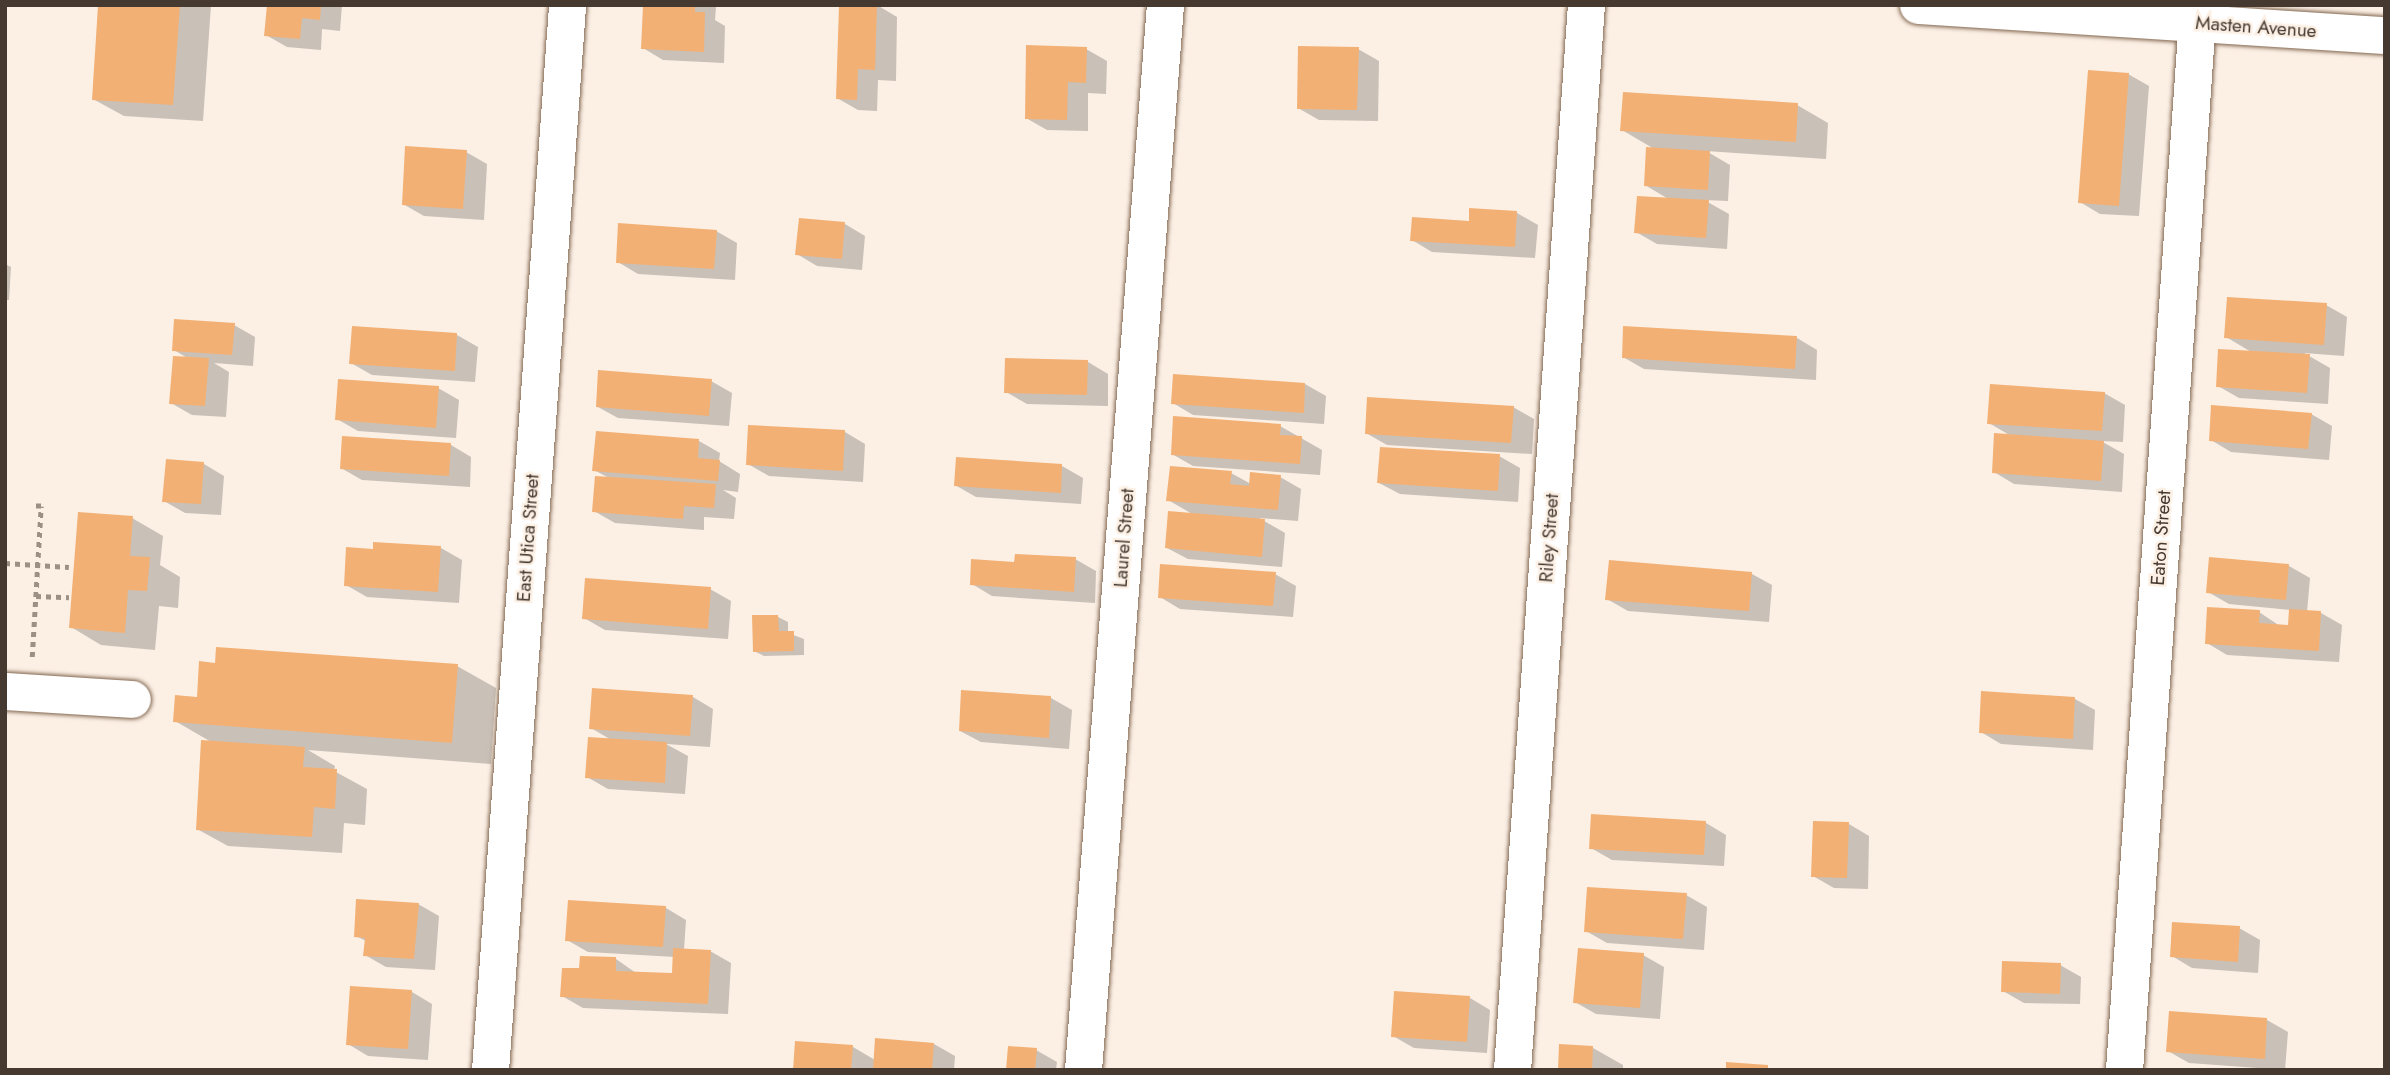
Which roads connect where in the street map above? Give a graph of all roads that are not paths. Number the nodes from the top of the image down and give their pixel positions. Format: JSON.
{"nodes":[{"id":1,"x":567,"y":5,"type":"edge"},
{"id":2,"x":1165,"y":5,"type":"edge"},
{"id":3,"x":1586,"y":5,"type":"edge"},
{"id":4,"x":1918,"y":5,"type":"edge"},
{"id":5,"x":2197,"y":14,"type":"edge"},
{"id":6,"x":2385,"y":36,"type":"edge"},
{"id":7,"x":5,"y":691,"type":"edge"},
{"id":8,"x":132,"y":699,"type":"dead end"},
{"id":9,"x":490,"y":1070,"type":"edge"},
{"id":10,"x":1083,"y":1070,"type":"edge"},
{"id":11,"x":1512,"y":1070,"type":"edge"},
{"id":12,"x":2124,"y":1070,"type":"edge"}],
"edges":[{"from":1,"to":9,"type":"street","name":"East Utica Street"},
{"from":2,"to":10,"type":"street","name":"Laurel Street"},
{"from":3,"to":11,"type":"street","name":"Riley Street"},
{"from":4,"to":5,"type":"street","name":"Masten Avenue"},
{"from":5,"to":6,"type":"street","name":"Masten Avenue"},
{"from":5,"to":12,"type":"street","name":"Eaton Street"},
{"from":7,"to":8,"type":"street"}]}
